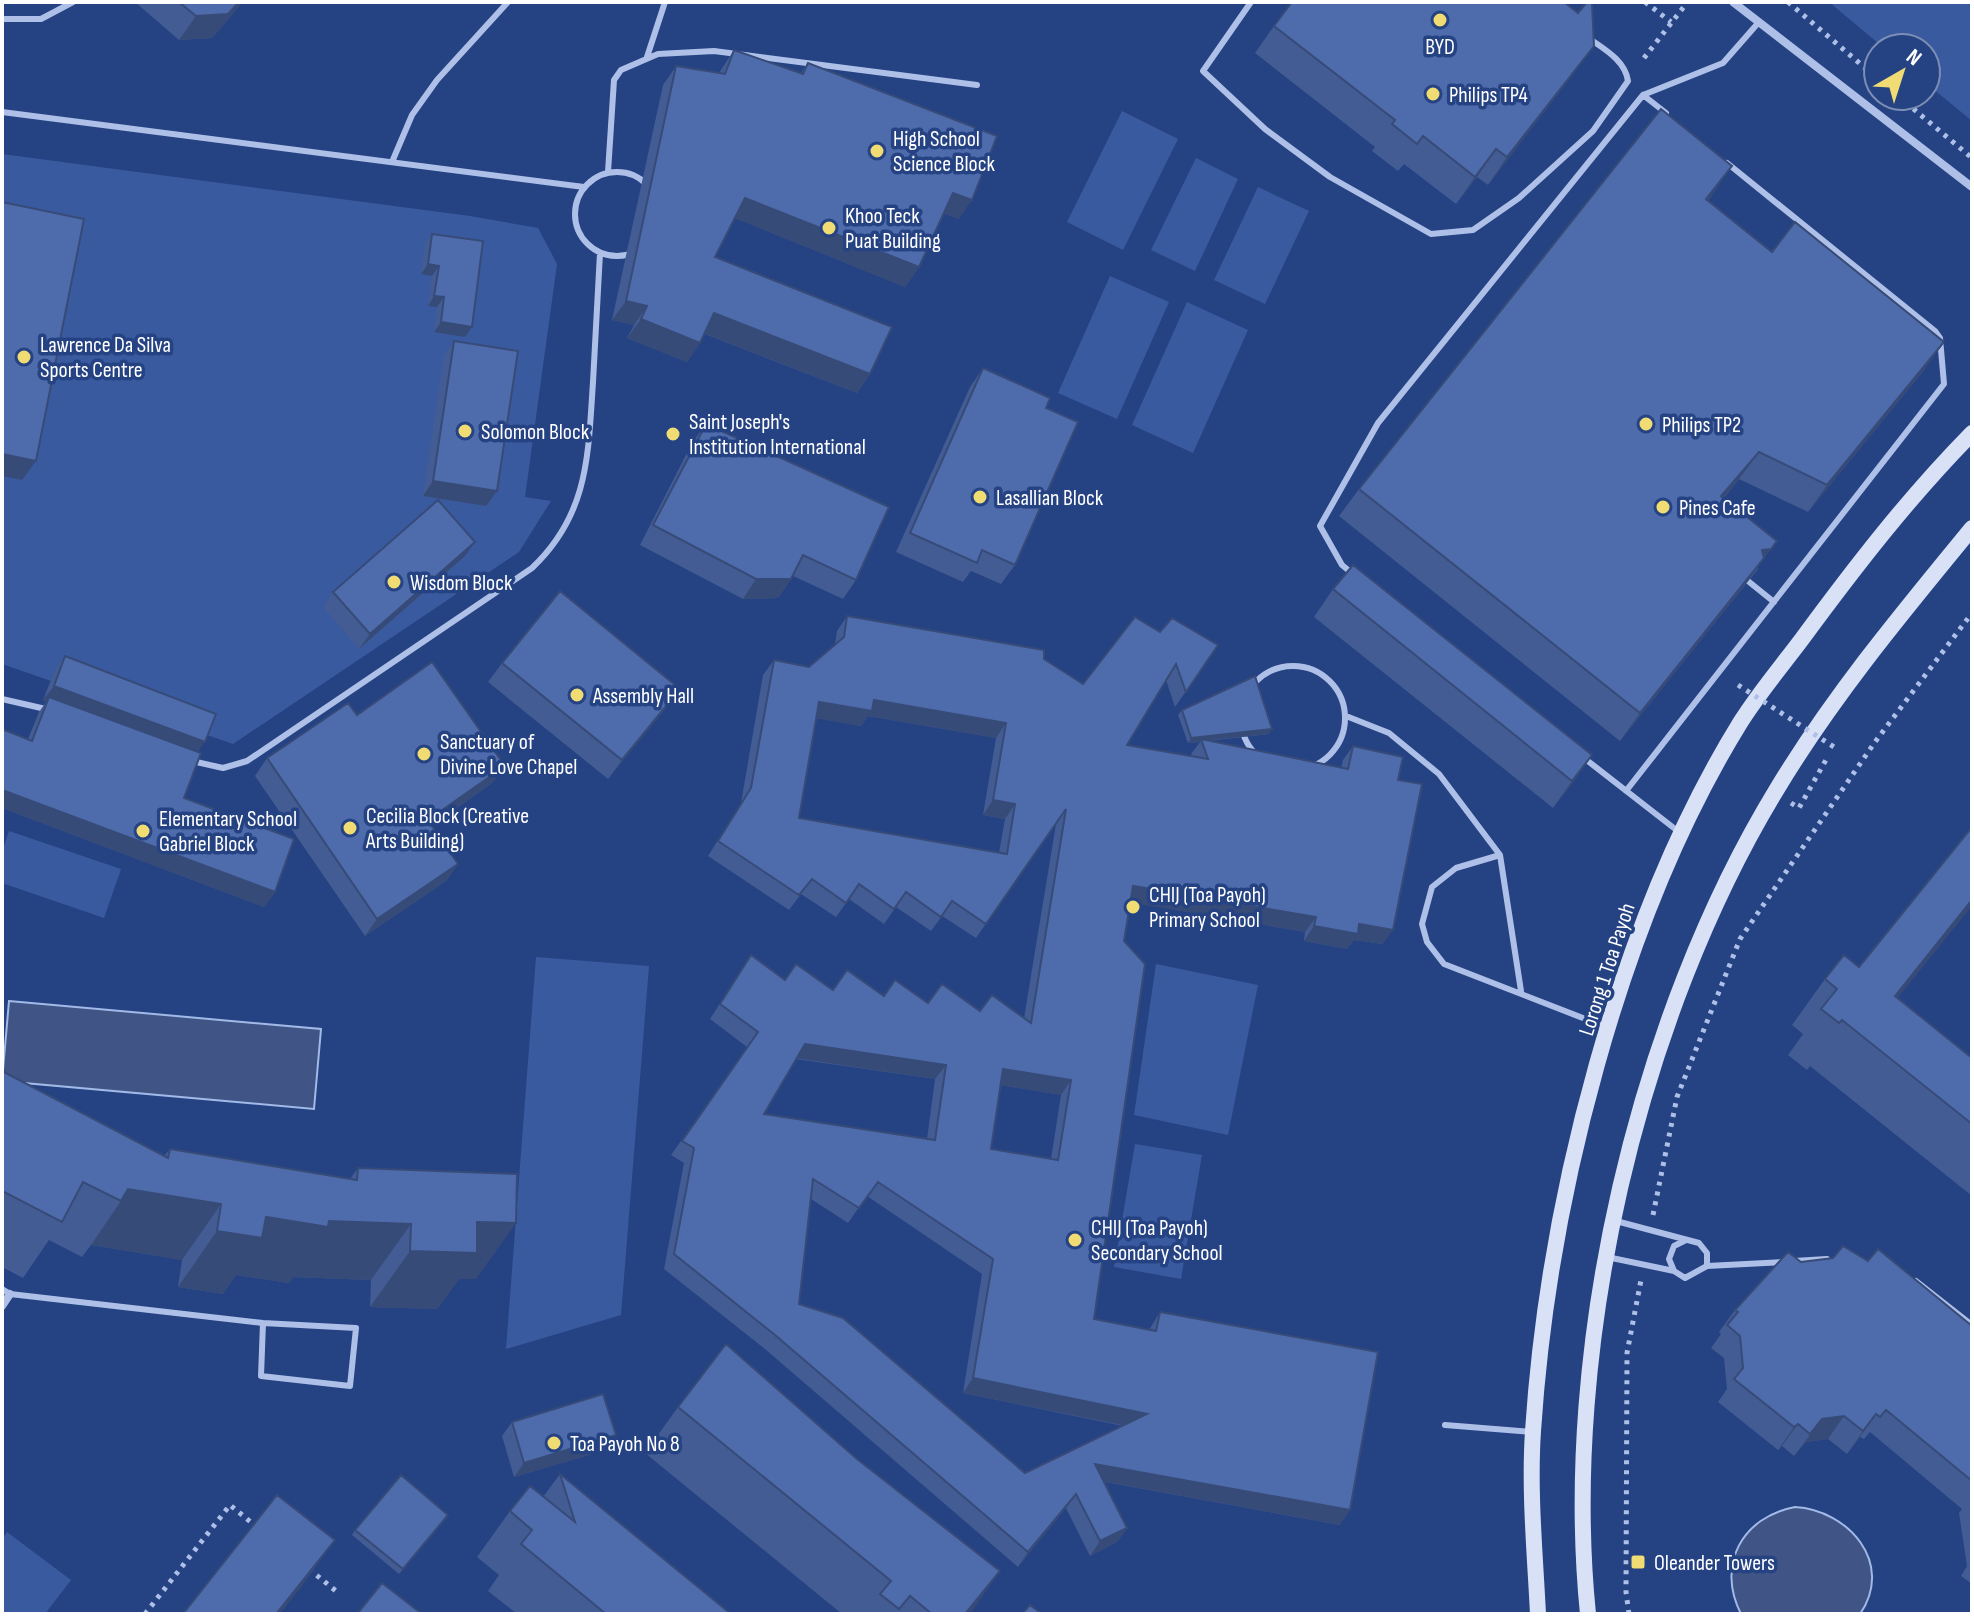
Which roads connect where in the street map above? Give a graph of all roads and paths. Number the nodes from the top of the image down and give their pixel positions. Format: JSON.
{"nodes":[{"id":1,"x":73,"y":2,"type":"edge"},
{"id":2,"x":508,"y":2,"type":"edge"},
{"id":3,"x":665,"y":2,"type":"edge"},
{"id":4,"x":1251,"y":2,"type":"edge"},
{"id":5,"x":1645,"y":2,"type":"edge"},
{"id":6,"x":1733,"y":2,"type":"edge"},
{"id":7,"x":1788,"y":2,"type":"edge"},
{"id":8,"x":1686,"y":4,"type":"edge"},
{"id":9,"x":2,"y":19,"type":"edge"},
{"id":10,"x":1671,"y":22,"type":"junction"},
{"id":11,"x":1759,"y":22,"type":"junction"},
{"id":12,"x":1575,"y":29,"type":"edge"},
{"id":13,"x":647,"y":57,"type":"junction"},
{"id":14,"x":1644,"y":58,"type":"dead end"},
{"id":15,"x":1862,"y":65,"type":"edge"},
{"id":16,"x":977,"y":85,"type":"dead end"},
{"id":17,"x":1643,"y":95,"type":"junction"},
{"id":18,"x":2,"y":112,"type":"edge"},
{"id":19,"x":1917,"y":112,"type":"edge"},
{"id":20,"x":1668,"y":115,"type":"edge"},
{"id":21,"x":1716,"y":154,"type":"edge"},
{"id":22,"x":1972,"y":158,"type":"edge"},
{"id":23,"x":392,"y":162,"type":"junction"},
{"id":24,"x":608,"y":172,"type":"junction"},
{"id":25,"x":584,"y":187,"type":"junction"},
{"id":26,"x":1972,"y":187,"type":"edge"},
{"id":27,"x":600,"y":253,"type":"junction"},
{"id":28,"x":1972,"y":433,"type":"edge"},
{"id":29,"x":1972,"y":528,"type":"edge"},
{"id":30,"x":1748,"y":581,"type":"edge"},
{"id":31,"x":1365,"y":584,"type":"edge"},
{"id":32,"x":1774,"y":602,"type":"junction"},
{"id":33,"x":1972,"y":613,"type":"edge"},
{"id":34,"x":1738,"y":685,"type":"dead end"},
{"id":35,"x":2,"y":699,"type":"edge"},
{"id":36,"x":55,"y":712,"type":"edge"},
{"id":37,"x":1346,"y":716,"type":"junction"},
{"id":38,"x":1834,"y":747,"type":"dead end"},
{"id":39,"x":1578,"y":753,"type":"edge"},
{"id":40,"x":190,"y":760,"type":"edge"},
{"id":41,"x":1626,"y":791,"type":"junction"},
{"id":42,"x":1681,"y":834,"type":"junction"},
{"id":43,"x":1500,"y":855,"type":"junction"},
{"id":44,"x":1521,"y":991,"type":"junction"},
{"id":45,"x":1609,"y":1028,"type":"junction"},
{"id":46,"x":1613,"y":1220,"type":"junction"},
{"id":47,"x":1650,"y":1231,"type":"junction"},
{"id":48,"x":1686,"y":1240,"type":"junction"},
{"id":49,"x":1604,"y":1256,"type":"junction"},
{"id":50,"x":1841,"y":1258,"type":"edge"},
{"id":51,"x":1644,"y":1266,"type":"junction"},
{"id":52,"x":1707,"y":1266,"type":"junction"},
{"id":53,"x":1674,"y":1271,"type":"junction"},
{"id":54,"x":1910,"y":1277,"type":"edge"},
{"id":55,"x":6,"y":1292,"type":"edge"},
{"id":56,"x":2,"y":1306,"type":"edge"},
{"id":57,"x":263,"y":1323,"type":"junction"},
{"id":58,"x":1972,"y":1325,"type":"edge"},
{"id":59,"x":1445,"y":1425,"type":"dead end"},
{"id":60,"x":1533,"y":1432,"type":"junction"},
{"id":61,"x":265,"y":1534,"type":"edge"},
{"id":62,"x":301,"y":1563,"type":"edge"},
{"id":63,"x":336,"y":1591,"type":"dead end"},
{"id":64,"x":145,"y":1614,"type":"edge"},
{"id":65,"x":1538,"y":1614,"type":"edge"},
{"id":66,"x":1588,"y":1614,"type":"edge"},
{"id":67,"x":1629,"y":1614,"type":"edge"}],
"edges":[{"from":1,"to":9,"type":"lane"},
{"from":2,"to":23,"type":"lane"},
{"from":3,"to":13,"type":"lane"},
{"from":4,"to":12,"type":"lane"},
{"from":5,"to":10,"type":"path"},
{"from":6,"to":11,"type":"street"},
{"from":7,"to":15,"type":"path"},
{"from":8,"to":10,"type":"path"},
{"from":10,"to":14,"type":"path"},
{"from":11,"to":17,"type":"lane"},
{"from":11,"to":26,"type":"street"},
{"from":13,"to":16,"type":"lane"},
{"from":13,"to":24,"type":"lane"},
{"from":17,"to":20,"type":"lane"},
{"from":17,"to":31,"type":"lane"},
{"from":18,"to":23,"type":"lane"},
{"from":19,"to":22,"type":"path"},
{"from":21,"to":32,"type":"lane"},
{"from":23,"to":25,"type":"lane"},
{"from":24,"to":25,"type":"lane"},
{"from":24,"to":27,"type":"lane"},
{"from":25,"to":27,"type":"lane"},
{"from":27,"to":40,"type":"lane"},
{"from":28,"to":42,"type":"main road","name":"Lorong 1 Toa Payoh"},
{"from":29,"to":46,"type":"main road"},
{"from":30,"to":32,"type":"lane"},
{"from":32,"to":41,"type":"lane"},
{"from":33,"to":47,"type":"path"},
{"from":34,"to":38,"type":"path","bridge":true},
{"from":35,"to":36,"type":"lane"},
{"from":37,"to":37,"type":"lane"},
{"from":37,"to":43,"type":"lane"},
{"from":39,"to":41,"type":"lane"},
{"from":41,"to":42,"type":"lane"},
{"from":42,"to":45,"type":"main road","name":"Lorong 1 Toa Payoh"},
{"from":43,"to":44,"type":"lane"},
{"from":43,"to":44,"type":"lane"},
{"from":44,"to":45,"type":"lane"},
{"from":45,"to":60,"type":"main road","name":"Lorong 1 Toa Payoh"},
{"from":46,"to":47,"type":"lane"},
{"from":46,"to":49,"type":"main road"},
{"from":47,"to":48,"type":"lane"},
{"from":48,"to":52,"type":"lane"},
{"from":48,"to":53,"type":"lane"},
{"from":49,"to":51,"type":"lane"},
{"from":49,"to":66,"type":"main road"},
{"from":50,"to":52,"type":"lane"},
{"from":51,"to":53,"type":"lane"},
{"from":51,"to":67,"type":"path"},
{"from":52,"to":53,"type":"lane"},
{"from":54,"to":58,"type":"lane"},
{"from":55,"to":56,"type":"street"},
{"from":55,"to":57,"type":"lane"},
{"from":57,"to":57,"type":"lane"},
{"from":59,"to":60,"type":"lane"},
{"from":60,"to":65,"type":"main road","name":"Lorong 1 Toa Payoh"},
{"from":61,"to":64,"type":"path"},
{"from":62,"to":63,"type":"path"}]}
